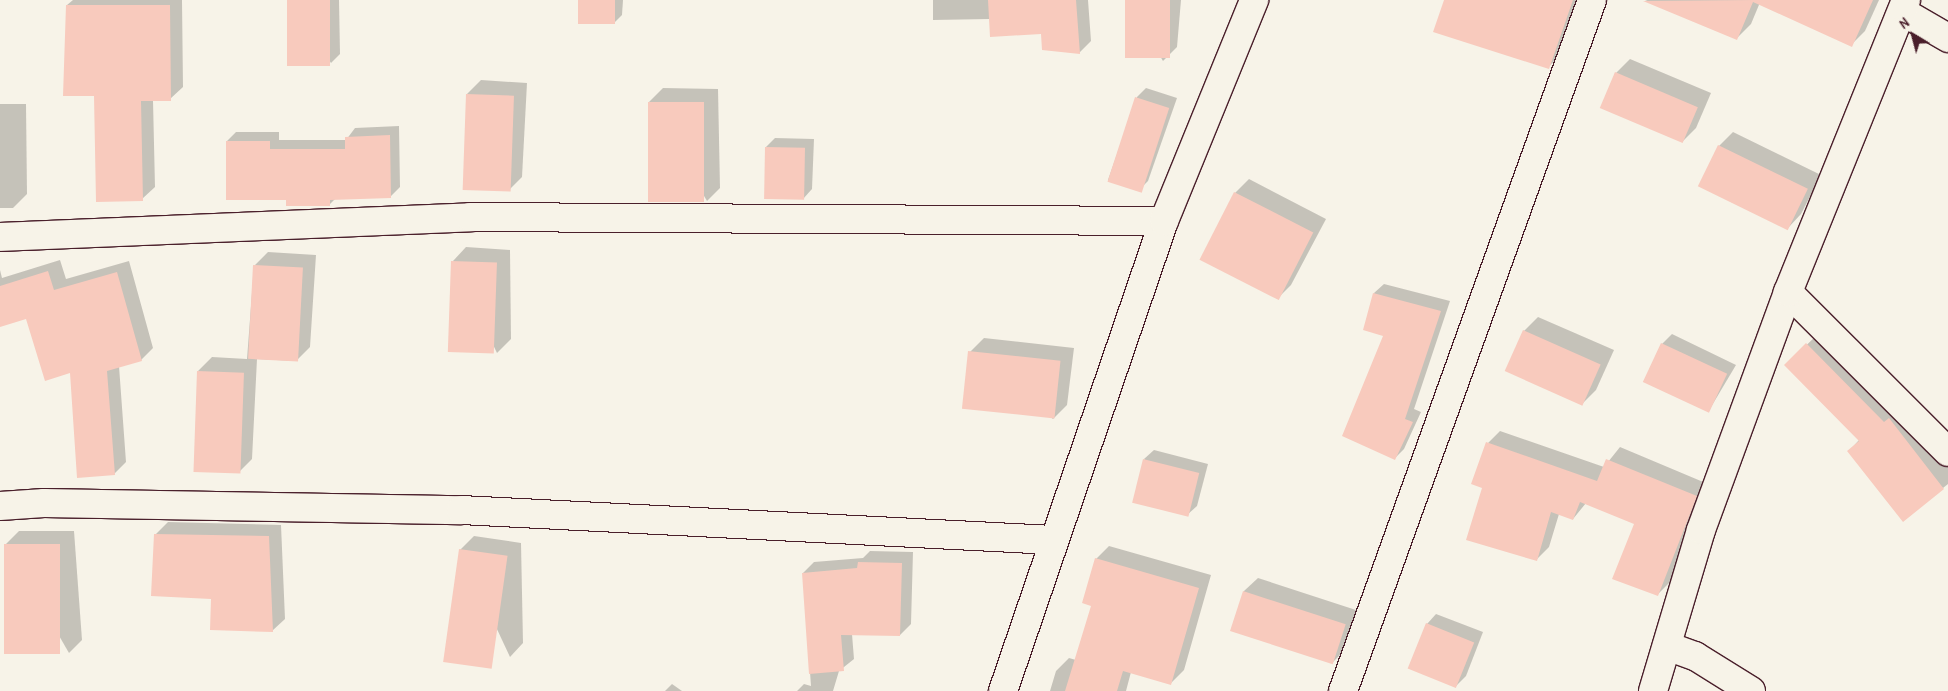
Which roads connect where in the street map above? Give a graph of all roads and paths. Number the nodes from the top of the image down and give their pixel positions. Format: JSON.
{"nodes":[{"id":1,"x":1254,"y":0,"type":"edge"},
{"id":2,"x":1592,"y":0,"type":"edge"},
{"id":3,"x":1905,"y":6,"type":"edge"},
{"id":4,"x":1948,"y":38,"type":"edge"},
{"id":5,"x":1164,"y":221,"type":"junction"},
{"id":6,"x":0,"y":237,"type":"edge"},
{"id":7,"x":1788,"y":292,"type":"junction"},
{"id":8,"x":1948,"y":452,"type":"edge"},
{"id":9,"x":0,"y":506,"type":"edge"},
{"id":10,"x":1054,"y":540,"type":"junction"},
{"id":11,"x":1667,"y":646,"type":"junction"},
{"id":12,"x":1002,"y":691,"type":"edge"},
{"id":13,"x":1343,"y":691,"type":"edge"},
{"id":14,"x":1653,"y":691,"type":"edge"},
{"id":15,"x":1750,"y":691,"type":"edge"}],
"edges":[{"from":1,"to":5,"type":"street"},
{"from":2,"to":13,"type":"street"},
{"from":3,"to":4,"type":"street"},
{"from":3,"to":7,"type":"street"},
{"from":5,"to":6,"type":"street"},
{"from":5,"to":10,"type":"street"},
{"from":7,"to":8,"type":"street"},
{"from":7,"to":11,"type":"street"},
{"from":9,"to":10,"type":"street"},
{"from":10,"to":12,"type":"street"},
{"from":11,"to":14,"type":"street"},
{"from":11,"to":15,"type":"street"}]}
